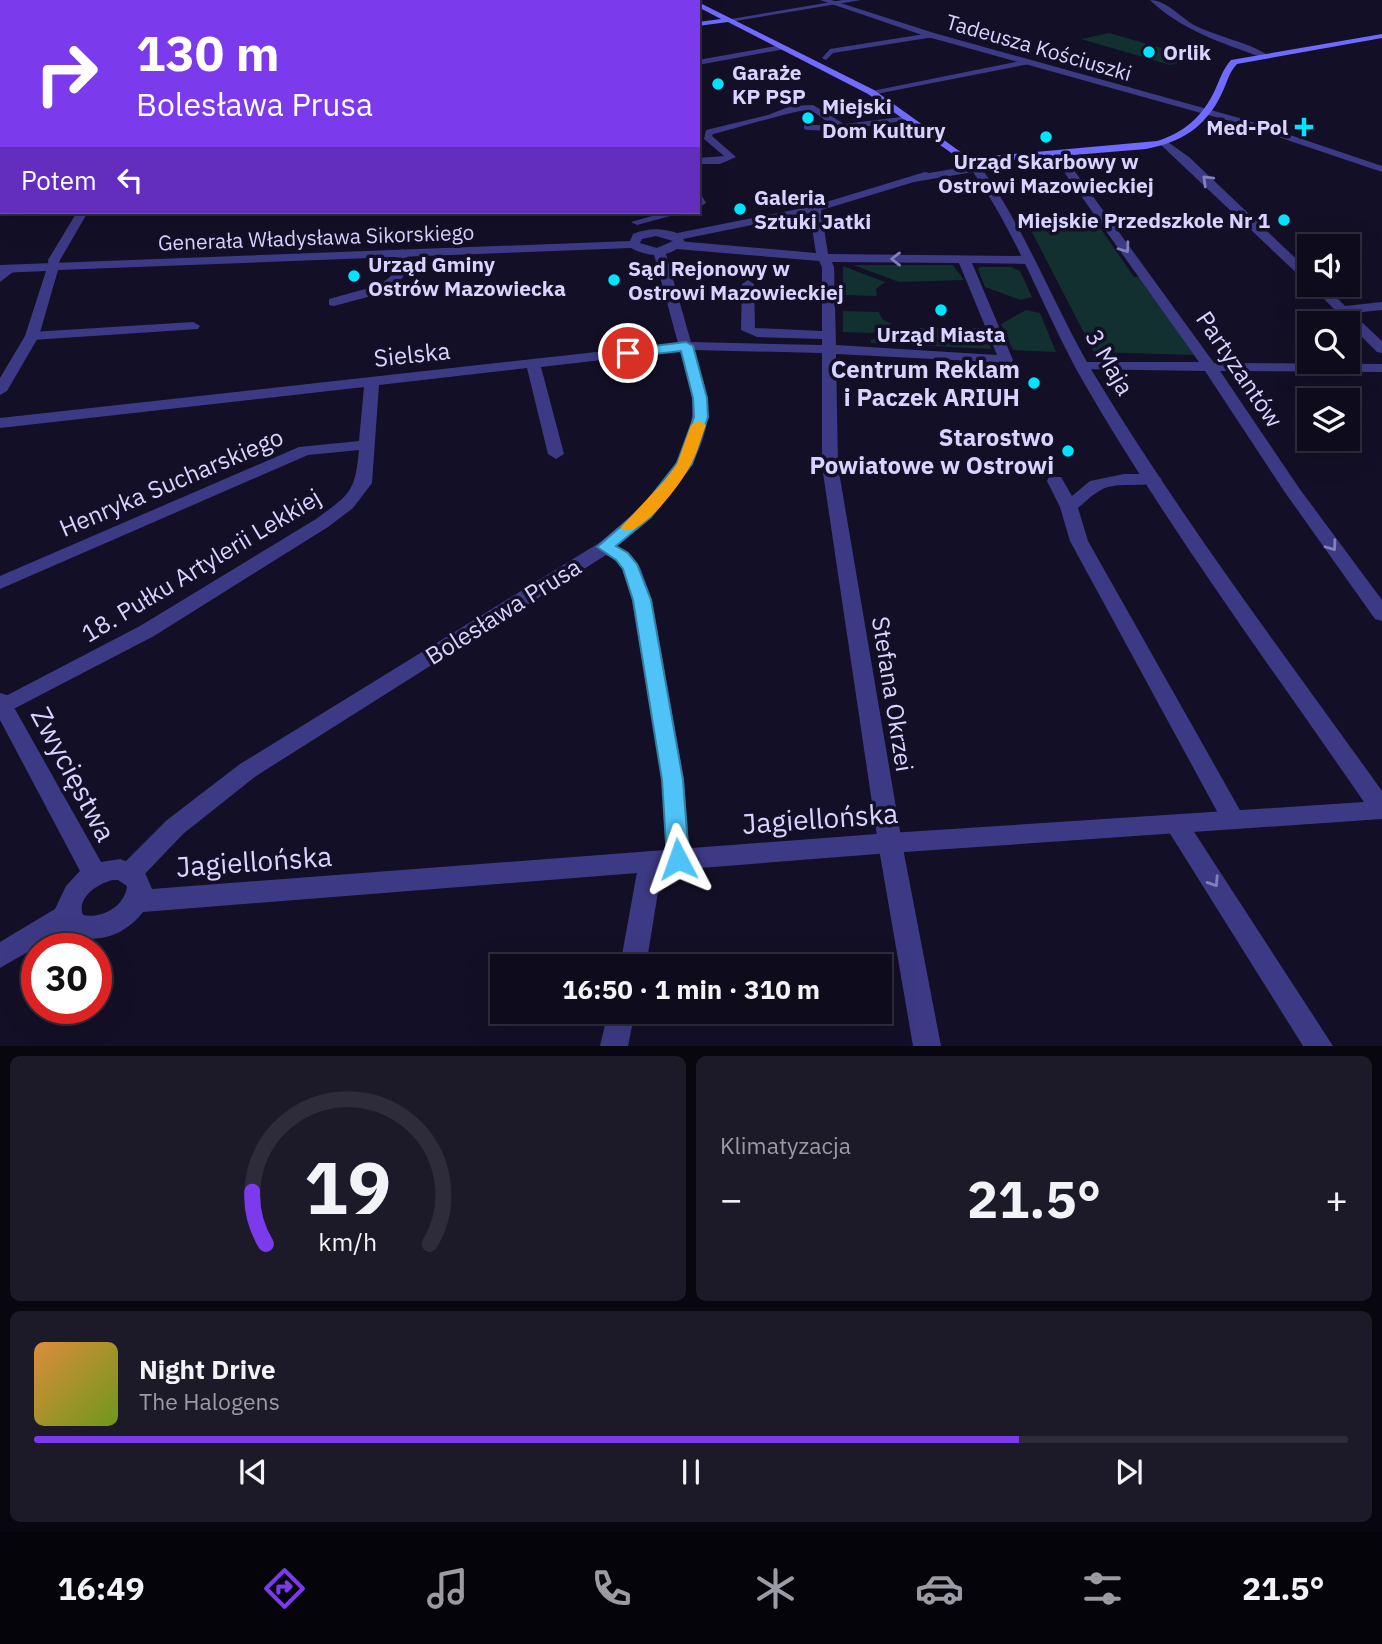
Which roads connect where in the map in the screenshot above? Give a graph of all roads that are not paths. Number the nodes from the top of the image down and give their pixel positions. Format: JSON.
{"nodes":[{"id":1,"x":857,"y":0,"type":"edge"},
{"id":2,"x":1154,"y":0,"type":"edge"},
{"id":3,"x":829,"y":2,"type":"edge"},
{"id":4,"x":700,"y":5,"type":"edge"},
{"id":5,"x":729,"y":20,"type":"junction"},
{"id":6,"x":700,"y":24,"type":"edge"},
{"id":7,"x":931,"y":35,"type":"junction"},
{"id":8,"x":1382,"y":36,"type":"edge"},
{"id":9,"x":782,"y":47,"type":"junction"},
{"id":10,"x":1264,"y":55,"type":"junction"},
{"id":11,"x":826,"y":58,"type":"dead end"},
{"id":12,"x":1026,"y":62,"type":"junction"},
{"id":13,"x":700,"y":63,"type":"edge"},
{"id":14,"x":871,"y":92,"type":"junction"},
{"id":15,"x":1206,"y":112,"type":"junction"},
{"id":16,"x":909,"y":119,"type":"junction"},
{"id":17,"x":807,"y":127,"type":"dead end"},
{"id":18,"x":842,"y":127,"type":"junction"},
{"id":19,"x":1165,"y":144,"type":"junction"},
{"id":20,"x":1056,"y":153,"type":"junction"},
{"id":21,"x":700,"y":161,"type":"edge"},
{"id":22,"x":972,"y":164,"type":"junction"},
{"id":23,"x":1382,"y":169,"type":"edge"},
{"id":24,"x":941,"y":174,"type":"junction"},
{"id":25,"x":916,"y":179,"type":"junction"},
{"id":26,"x":988,"y":183,"type":"junction"},
{"id":27,"x":816,"y":209,"type":"junction"},
{"id":28,"x":81,"y":214,"type":"edge"},
{"id":29,"x":668,"y":214,"type":"edge"},
{"id":30,"x":649,"y":233,"type":"junction"},
{"id":31,"x":634,"y":244,"type":"junction"},
{"id":32,"x":671,"y":244,"type":"junction"},
{"id":33,"x":402,"y":253,"type":"junction"},
{"id":34,"x":824,"y":258,"type":"junction"},
{"id":35,"x":964,"y":260,"type":"junction"},
{"id":36,"x":1029,"y":260,"type":"junction"},
{"id":37,"x":1297,"y":266,"type":"edge"},
{"id":38,"x":53,"y":267,"type":"junction"},
{"id":39,"x":6,"y":269,"type":"edge"},
{"id":40,"x":0,"y":278,"type":"edge"},
{"id":41,"x":748,"y":284,"type":"dead end"},
{"id":42,"x":1328,"y":297,"type":"edge"},
{"id":43,"x":334,"y":302,"type":"dead end"},
{"id":44,"x":1382,"y":306,"type":"edge"},
{"id":45,"x":1341,"y":310,"type":"junction"},
{"id":46,"x":193,"y":326,"type":"dead end"},
{"id":47,"x":32,"y":336,"type":"junction"},
{"id":48,"x":829,"y":342,"type":"junction"},
{"id":49,"x":686,"y":346,"type":"junction"},
{"id":50,"x":1382,"y":349,"type":"edge"},
{"id":51,"x":533,"y":364,"type":"junction"},
{"id":52,"x":1082,"y":366,"type":"junction"},
{"id":53,"x":1210,"y":367,"type":"junction"},
{"id":54,"x":1382,"y":368,"type":"edge"},
{"id":55,"x":372,"y":381,"type":"junction"},
{"id":56,"x":0,"y":391,"type":"edge"},
{"id":57,"x":0,"y":423,"type":"edge"},
{"id":58,"x":367,"y":445,"type":"junction"},
{"id":59,"x":556,"y":454,"type":"dead end"},
{"id":60,"x":1154,"y":479,"type":"junction"},
{"id":61,"x":1055,"y":481,"type":"dead end"},
{"id":62,"x":1069,"y":508,"type":"junction"},
{"id":63,"x":605,"y":547,"type":"junction"},
{"id":64,"x":0,"y":583,"type":"edge"},
{"id":65,"x":1382,"y":614,"type":"edge"},
{"id":66,"x":1,"y":705,"type":"edge"},
{"id":67,"x":1382,"y":809,"type":"edge"},
{"id":68,"x":1233,"y":819,"type":"junction"},
{"id":69,"x":1177,"y":825,"type":"junction"},
{"id":70,"x":890,"y":843,"type":"junction"},
{"id":71,"x":678,"y":859,"type":"junction"},
{"id":72,"x":651,"y":861,"type":"junction"},
{"id":73,"x":131,"y":872,"type":"junction"},
{"id":74,"x":94,"y":875,"type":"junction"},
{"id":75,"x":137,"y":901,"type":"junction"},
{"id":76,"x":68,"y":915,"type":"junction"},
{"id":77,"x":635,"y":954,"type":"edge"},
{"id":78,"x":0,"y":956,"type":"edge"},
{"id":79,"x":619,"y":1024,"type":"edge"},
{"id":80,"x":614,"y":1045,"type":"edge"},
{"id":81,"x":927,"y":1045,"type":"edge"},
{"id":82,"x":1319,"y":1045,"type":"edge"}],
"edges":[{"from":1,"to":3,"type":"street"},
{"from":2,"to":10,"type":"street"},
{"from":3,"to":5,"type":"street"},
{"from":3,"to":7,"type":"street","name":"Tadeusza Kościuszki"},
{"from":4,"to":5,"type":"main road","name":"3 Maja"},
{"from":5,"to":6,"type":"main road"},
{"from":5,"to":9,"type":"main road","name":"3 Maja"},
{"from":7,"to":11,"type":"street"},
{"from":7,"to":12,"type":"street","name":"Tadeusza Kościuszki"},
{"from":8,"to":10,"type":"main road"},
{"from":9,"to":13,"type":"street"},
{"from":9,"to":14,"type":"main road","name":"3 Maja"},
{"from":10,"to":15,"type":"main road"},
{"from":12,"to":14,"type":"street"},
{"from":12,"to":15,"type":"street","name":"Tadeusza Kościuszki"},
{"from":14,"to":16,"type":"main road","name":"3 Maja"},
{"from":15,"to":19,"type":"main road"},
{"from":15,"to":23,"type":"street","name":"Tadeusza Kościuszki"},
{"from":16,"to":18,"type":"street"},
{"from":16,"to":22,"type":"main road","name":"3 Maja"},
{"from":17,"to":18,"type":"street"},
{"from":18,"to":21,"type":"street"},
{"from":19,"to":20,"type":"main road"},
{"from":37,"to":19,"type":"street","one_way":true},
{"from":20,"to":22,"type":"main road"},
{"from":20,"to":53,"type":"street","name":"Partyzantów","one_way":true},
{"from":22,"to":24,"type":"street"},
{"from":22,"to":25,"type":"street"},
{"from":22,"to":26,"type":"street","name":"3 Maja"},
{"from":24,"to":25,"type":"street"},
{"from":24,"to":26,"type":"street"},
{"from":25,"to":27,"type":"street"},
{"from":26,"to":36,"type":"street","name":"3 Maja"},
{"from":27,"to":32,"type":"street"},
{"from":27,"to":34,"type":"street","name":"Stefana Okrzei"},
{"from":28,"to":38,"type":"street"},
{"from":29,"to":30,"type":"street"},
{"from":30,"to":31,"type":"street"},
{"from":30,"to":32,"type":"street"},
{"from":31,"to":32,"type":"street","name":"Generała Władysława Sikorskiego"},
{"from":31,"to":33,"type":"street","name":"Generała Władysława Sikorskiego"},
{"from":32,"to":34,"type":"street"},
{"from":32,"to":49,"type":"street","name":"Bolesława Prusa"},
{"from":33,"to":38,"type":"street","name":"Generała Władysława Sikorskiego"},
{"from":33,"to":43,"type":"street"},
{"from":35,"to":34,"type":"street","one_way":true},
{"from":34,"to":48,"type":"street","name":"Stefana Okrzei"},
{"from":35,"to":36,"type":"street"},
{"from":35,"to":48,"type":"street"},
{"from":36,"to":52,"type":"street","name":"3 Maja"},
{"from":38,"to":39,"type":"street","name":"Generała Władysława Sikorskiego"},
{"from":38,"to":47,"type":"street"},
{"from":39,"to":40,"type":"street"},
{"from":41,"to":48,"type":"street"},
{"from":42,"to":45,"type":"street"},
{"from":44,"to":45,"type":"street"},
{"from":45,"to":50,"type":"street"},
{"from":46,"to":47,"type":"street"},
{"from":47,"to":56,"type":"street"},
{"from":48,"to":49,"type":"street","name":"Sielska"},
{"from":48,"to":70,"type":"street","name":"Stefana Okrzei"},
{"from":49,"to":51,"type":"street","name":"Sielska"},
{"from":49,"to":63,"type":"street","name":"Bolesława Prusa"},
{"from":51,"to":55,"type":"street","name":"Sielska"},
{"from":51,"to":59,"type":"street"},
{"from":52,"to":53,"type":"street"},
{"from":52,"to":60,"type":"street","name":"3 Maja"},
{"from":53,"to":54,"type":"street"},
{"from":53,"to":65,"type":"street","name":"Partyzantów","one_way":true},
{"from":55,"to":57,"type":"street","name":"Sielska"},
{"from":55,"to":58,"type":"street","name":"18. Pułku Artylerii Lekkiej"},
{"from":58,"to":64,"type":"street","name":"Henryka Sucharskiego"},
{"from":58,"to":66,"type":"street","name":"18. Pułku Artylerii Lekkiej"},
{"from":60,"to":62,"type":"street"},
{"from":60,"to":67,"type":"street","name":"3 Maja"},
{"from":61,"to":62,"type":"street"},
{"from":62,"to":68,"type":"street"},
{"from":63,"to":71,"type":"street"},
{"from":63,"to":73,"type":"street","name":"Bolesława Prusa"},
{"from":66,"to":74,"type":"street","name":"Zwycięstwa"},
{"from":67,"to":68,"type":"street","name":"Jagiellońska"},
{"from":68,"to":69,"type":"street","name":"Jagiellońska"},
{"from":69,"to":70,"type":"street","name":"Jagiellońska"},
{"from":69,"to":82,"type":"street","one_way":true},
{"from":70,"to":71,"type":"street","name":"Jagiellońska"},
{"from":70,"to":81,"type":"street","name":"Stefana Okrzei"},
{"from":71,"to":72,"type":"street","name":"Jagiellońska"},
{"from":72,"to":75,"type":"street","name":"Jagiellońska"},
{"from":72,"to":77,"type":"street"},
{"from":73,"to":74,"type":"street"},
{"from":73,"to":75,"type":"street"},
{"from":74,"to":76,"type":"street"},
{"from":75,"to":76,"type":"street"},
{"from":76,"to":78,"type":"street"},
{"from":79,"to":80,"type":"street"}]}
